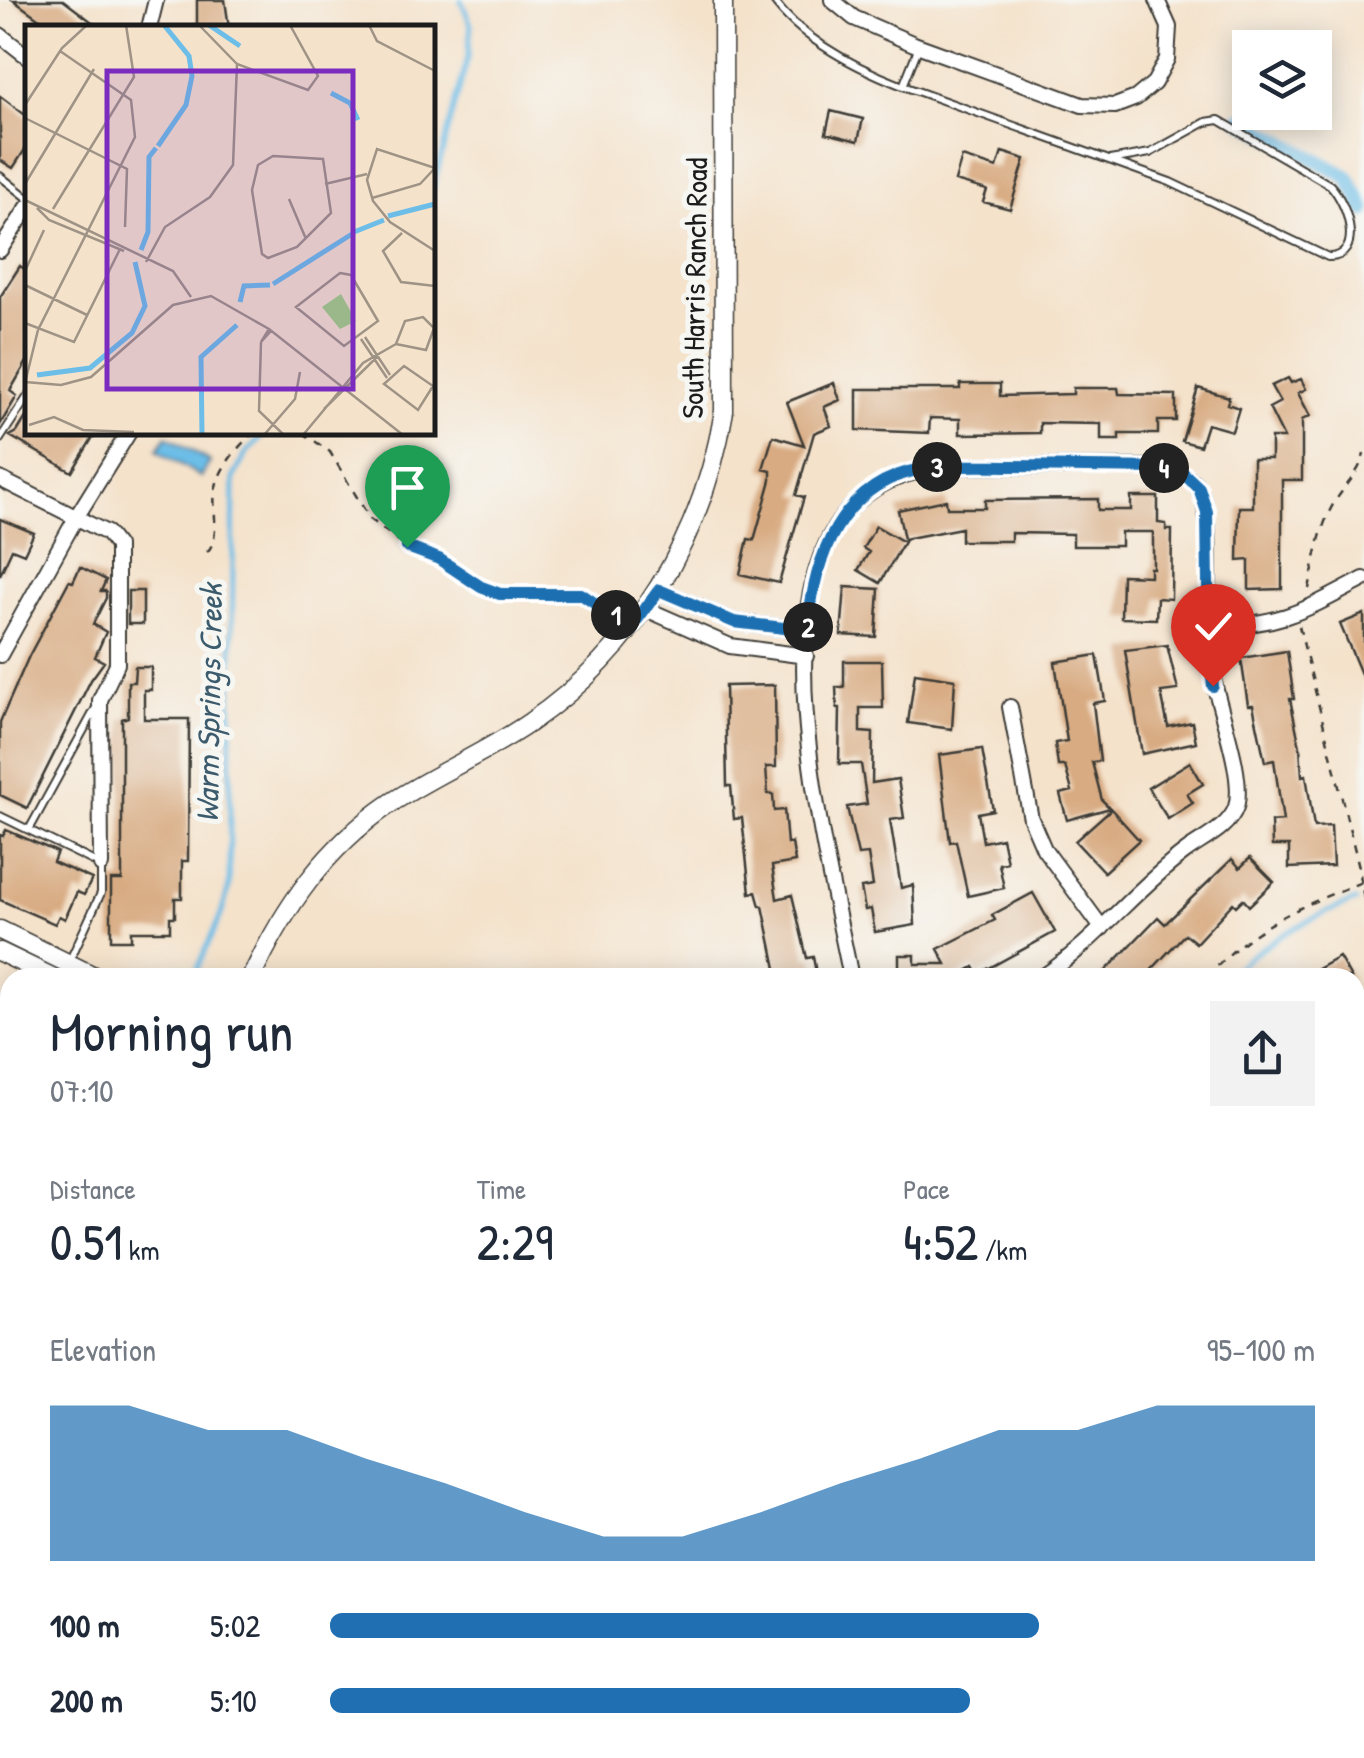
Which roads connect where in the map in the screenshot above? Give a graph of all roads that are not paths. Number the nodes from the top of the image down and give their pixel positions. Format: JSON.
{"nodes":[{"id":1,"x":156,"y":0,"type":"edge"},
{"id":2,"x":723,"y":0,"type":"edge"},
{"id":3,"x":773,"y":0,"type":"edge"},
{"id":4,"x":832,"y":0,"type":"edge"},
{"id":5,"x":1157,"y":0,"type":"edge"},
{"id":6,"x":150,"y":25,"type":"edge"},
{"id":7,"x":0,"y":35,"type":"edge"},
{"id":8,"x":919,"y":46,"type":"junction"},
{"id":9,"x":25,"y":54,"type":"edge"},
{"id":10,"x":903,"y":86,"type":"junction"},
{"id":11,"x":1110,"y":160,"type":"junction"},
{"id":12,"x":0,"y":176,"type":"edge"},
{"id":13,"x":25,"y":196,"type":"edge"},
{"id":14,"x":25,"y":212,"type":"edge"},
{"id":15,"x":0,"y":250,"type":"edge"},
{"id":16,"x":25,"y":401,"type":"edge"},
{"id":17,"x":127,"y":435,"type":"edge"},
{"id":18,"x":0,"y":439,"type":"edge"},
{"id":19,"x":0,"y":479,"type":"edge"},
{"id":20,"x":77,"y":516,"type":"junction"},
{"id":21,"x":1364,"y":579,"type":"edge"},
{"id":22,"x":659,"y":590,"type":"junction"},
{"id":23,"x":646,"y":609,"type":"junction"},
{"id":24,"x":1208,"y":626,"type":"junction"},
{"id":25,"x":808,"y":631,"type":"junction"},
{"id":26,"x":0,"y":656,"type":"edge"},
{"id":27,"x":806,"y":656,"type":"junction"},
{"id":28,"x":100,"y":700,"type":"junction"},
{"id":29,"x":1010,"y":707,"type":"dead end"},
{"id":30,"x":0,"y":816,"type":"edge"},
{"id":31,"x":29,"y":830,"type":"junction"},
{"id":32,"x":101,"y":865,"type":"junction"},
{"id":33,"x":1102,"y":928,"type":"junction"},
{"id":34,"x":0,"y":930,"type":"edge"},
{"id":35,"x":0,"y":952,"type":"edge"},
{"id":36,"x":33,"y":968,"type":"edge"},
{"id":37,"x":70,"y":968,"type":"edge"},
{"id":38,"x":75,"y":968,"type":"edge"},
{"id":39,"x":256,"y":968,"type":"edge"},
{"id":40,"x":850,"y":968,"type":"edge"},
{"id":41,"x":1053,"y":968,"type":"edge"}],
"edges":[{"from":1,"to":6,"type":"street"},
{"from":2,"to":22,"type":"street","name":"South Harris Ranch Road"},
{"from":3,"to":10,"type":"lane"},
{"from":4,"to":8,"type":"street"},
{"from":5,"to":8,"type":"street"},
{"from":7,"to":9,"type":"street"},
{"from":8,"to":10,"type":"lane"},
{"from":10,"to":11,"type":"lane"},
{"from":11,"to":11,"type":"lane"},
{"from":12,"to":13,"type":"lane"},
{"from":14,"to":15,"type":"street"},
{"from":16,"to":18,"type":"lane"},
{"from":17,"to":20,"type":"street"},
{"from":19,"to":20,"type":"street"},
{"from":20,"to":26,"type":"street"},
{"from":20,"to":28,"type":"street"},
{"from":21,"to":24,"type":"street"},
{"from":22,"to":23,"type":"street","name":"South Harris Ranch Road"},
{"from":22,"to":25,"type":"street"},
{"from":23,"to":27,"type":"street"},
{"from":23,"to":39,"type":"street","name":"South Harris Ranch Road"},
{"from":24,"to":25,"type":"street"},
{"from":24,"to":33,"type":"street"},
{"from":25,"to":27,"type":"street"},
{"from":27,"to":40,"type":"street"},
{"from":28,"to":31,"type":"lane"},
{"from":28,"to":32,"type":"street"},
{"from":29,"to":33,"type":"street"},
{"from":30,"to":31,"type":"lane"},
{"from":31,"to":32,"type":"lane"},
{"from":32,"to":38,"type":"lane"},
{"from":33,"to":41,"type":"street"},
{"from":34,"to":37,"type":"street"},
{"from":35,"to":36,"type":"street"}]}
